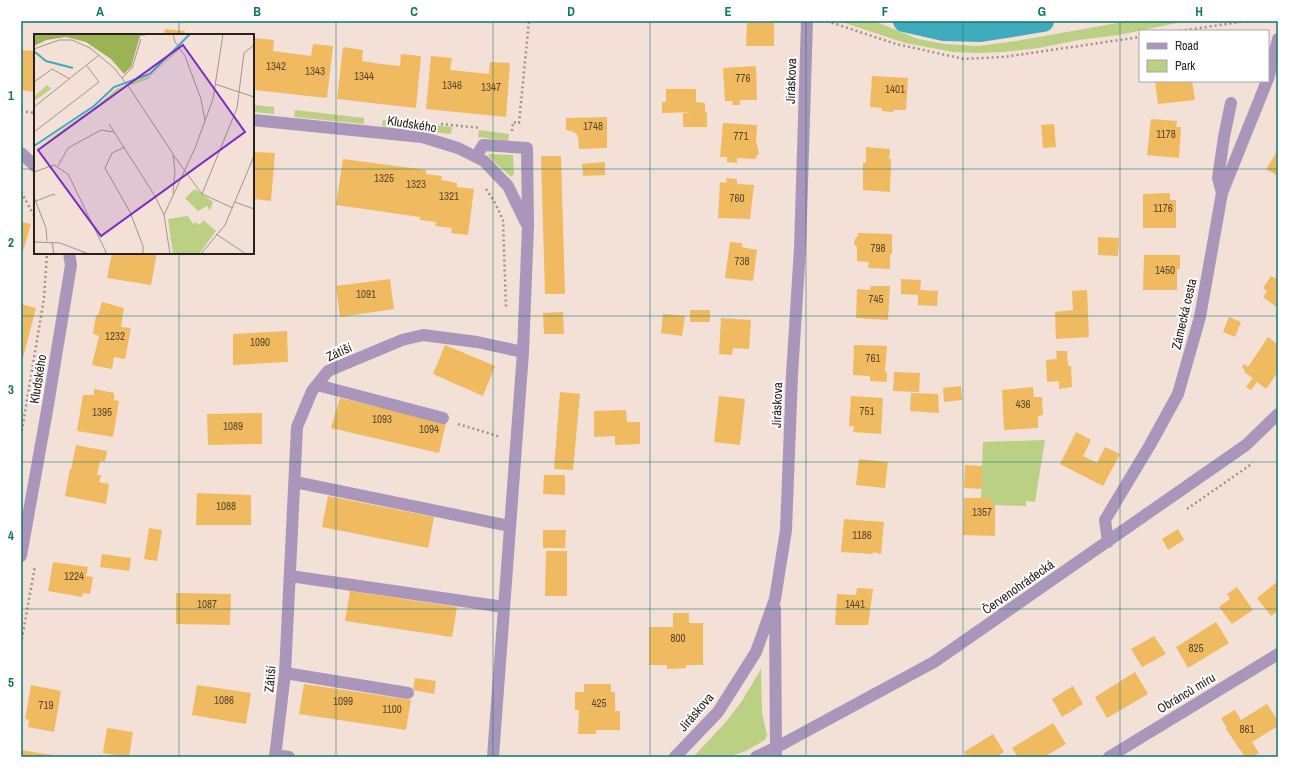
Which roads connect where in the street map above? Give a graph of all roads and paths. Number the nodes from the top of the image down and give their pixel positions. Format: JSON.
{"nodes":[{"id":1,"x":529,"y":21,"type":"edge"},
{"id":2,"x":807,"y":21,"type":"edge"},
{"id":3,"x":827,"y":21,"type":"edge"},
{"id":4,"x":1246,"y":21,"type":"edge"},
{"id":5,"x":1187,"y":30,"type":"edge"},
{"id":6,"x":1139,"y":37,"type":"edge"},
{"id":7,"x":1278,"y":39,"type":"edge"},
{"id":8,"x":1269,"y":76,"type":"edge"},
{"id":9,"x":1267,"y":82,"type":"edge"},
{"id":10,"x":1231,"y":103,"type":"dead end"},
{"id":11,"x":21,"y":111,"type":"edge"},
{"id":12,"x":34,"y":113,"type":"edge"},
{"id":13,"x":254,"y":120,"type":"edge"},
{"id":14,"x":513,"y":122,"type":"dead end"},
{"id":15,"x":21,"y":153,"type":"edge"},
{"id":16,"x":476,"y":157,"type":"junction"},
{"id":17,"x":34,"y":165,"type":"edge"},
{"id":18,"x":484,"y":187,"type":"dead end"},
{"id":19,"x":21,"y":192,"type":"edge"},
{"id":20,"x":1222,"y":193,"type":"junction"},
{"id":21,"x":34,"y":215,"type":"edge"},
{"id":22,"x":528,"y":226,"type":"junction"},
{"id":23,"x":47,"y":254,"type":"edge"},
{"id":24,"x":69,"y":254,"type":"edge"},
{"id":25,"x":506,"y":308,"type":"dead end"},
{"id":26,"x":522,"y":352,"type":"junction"},
{"id":27,"x":317,"y":385,"type":"junction"},
{"id":28,"x":1278,"y":414,"type":"edge"},
{"id":29,"x":443,"y":418,"type":"joint"},
{"id":30,"x":21,"y":436,"type":"edge"},
{"id":31,"x":517,"y":441,"type":"junction"},
{"id":32,"x":295,"y":482,"type":"junction"},
{"id":33,"x":510,"y":526,"type":"junction"},
{"id":34,"x":1108,"y":542,"type":"junction"},
{"id":35,"x":21,"y":556,"type":"edge"},
{"id":36,"x":290,"y":576,"type":"junction"},
{"id":37,"x":775,"y":599,"type":"junction"},
{"id":38,"x":504,"y":607,"type":"junction"},
{"id":39,"x":1278,"y":654,"type":"edge"},
{"id":40,"x":285,"y":673,"type":"junction"},
{"id":41,"x":408,"y":693,"type":"dead end"},
{"id":42,"x":776,"y":752,"type":"edge"},
{"id":43,"x":276,"y":756,"type":"edge"},
{"id":44,"x":289,"y":757,"type":"edge"},
{"id":45,"x":493,"y":757,"type":"edge"},
{"id":46,"x":675,"y":757,"type":"edge"},
{"id":47,"x":756,"y":757,"type":"edge"},
{"id":48,"x":1109,"y":757,"type":"edge"}],
"edges":[{"from":1,"to":14,"type":"path"},
{"from":2,"to":37,"type":"street","name":"Jiráskova"},
{"from":3,"to":6,"type":"path"},
{"from":4,"to":5,"type":"path"},
{"from":7,"to":8,"type":"street","name":"Zámecká cesta"},
{"from":9,"to":20,"type":"street","name":"Zámecká cesta"},
{"from":10,"to":20,"type":"street"},
{"from":11,"to":12,"type":"path"},
{"from":13,"to":16,"type":"street","name":"Kludského"},
{"from":15,"to":17,"type":"street"},
{"from":16,"to":22,"type":"street","name":"Kludského"},
{"from":16,"to":22,"type":"street"},
{"from":18,"to":25,"type":"path"},
{"from":19,"to":21,"type":"path"},
{"from":20,"to":34,"type":"street","name":"Zámecká cesta"},
{"from":22,"to":26,"type":"street"},
{"from":23,"to":30,"type":"path"},
{"from":24,"to":35,"type":"street","name":"Kludského"},
{"from":26,"to":27,"type":"street","name":"Zátiší"},
{"from":26,"to":31,"type":"street"},
{"from":27,"to":29,"type":"street"},
{"from":27,"to":32,"type":"street","name":"Zátiší"},
{"from":28,"to":34,"type":"street","name":"Červenohrádecká"},
{"from":29,"to":31,"type":"path"},
{"from":31,"to":33,"type":"street"},
{"from":32,"to":33,"type":"street"},
{"from":32,"to":36,"type":"street","name":"Zátiší"},
{"from":33,"to":38,"type":"street"},
{"from":34,"to":42,"type":"street","name":"Červenohrádecká"},
{"from":36,"to":38,"type":"street"},
{"from":36,"to":40,"type":"street","name":"Zátiší"},
{"from":37,"to":42,"type":"street"},
{"from":37,"to":46,"type":"street","name":"Jiráskova"},
{"from":38,"to":45,"type":"street"},
{"from":39,"to":48,"type":"street","name":"Obránců míru"},
{"from":40,"to":41,"type":"street"},
{"from":40,"to":43,"type":"street","name":"Zátiší"},
{"from":42,"to":47,"type":"street","name":"Červenohrádecká"},
{"from":43,"to":44,"type":"street"}]}
